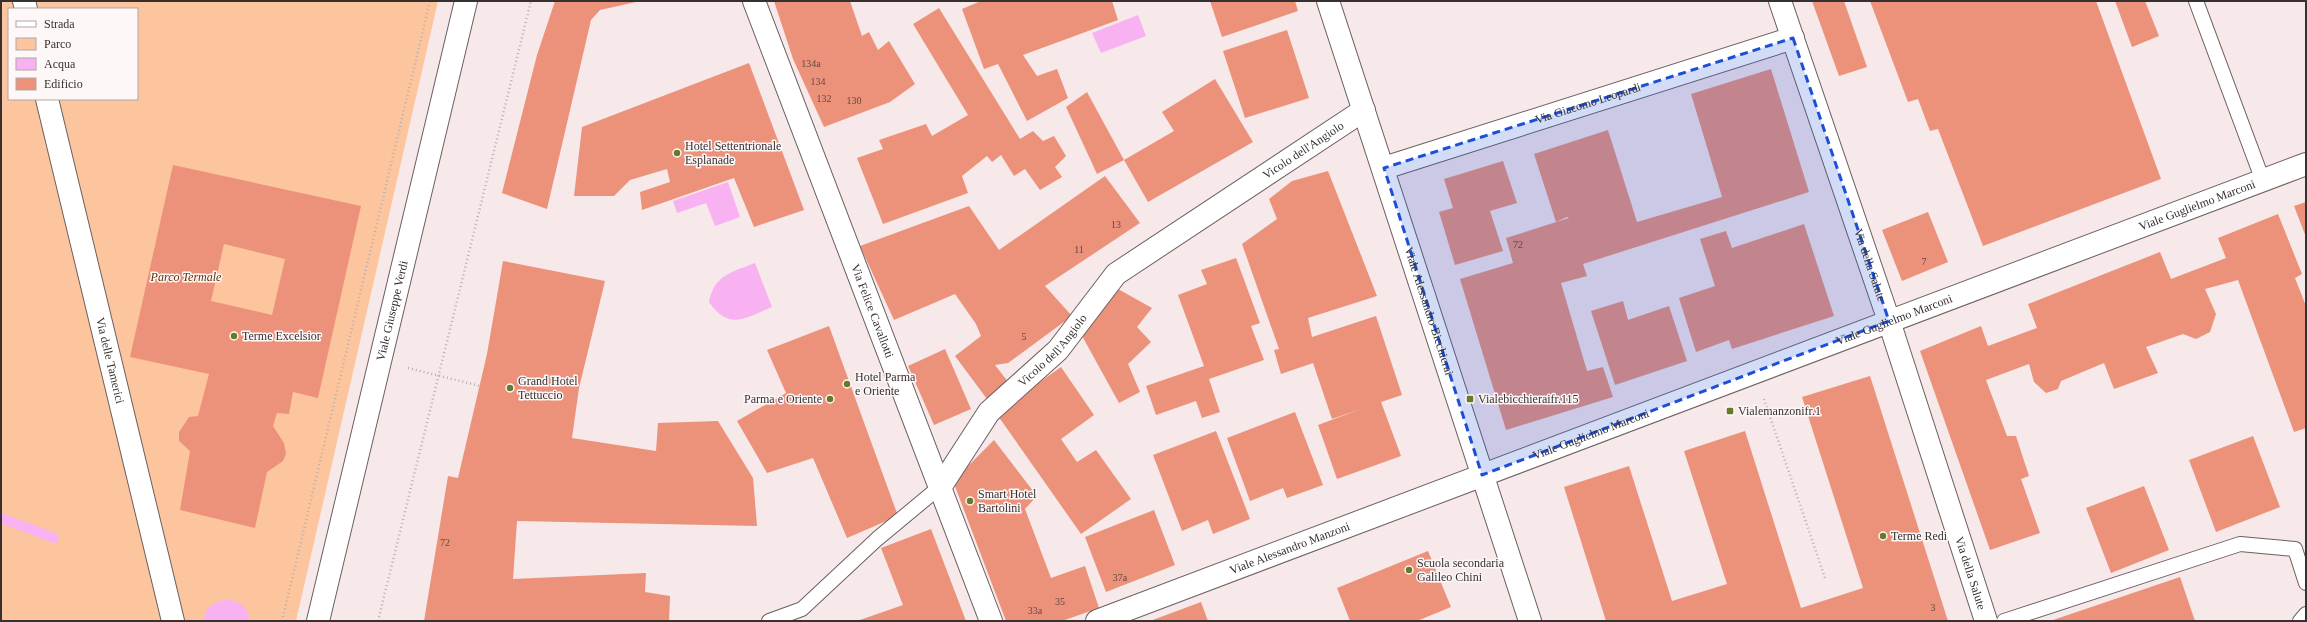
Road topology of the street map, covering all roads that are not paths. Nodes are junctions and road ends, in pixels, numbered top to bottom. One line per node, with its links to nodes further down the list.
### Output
1 (466, 1): 18 (street, Viale Giuseppe Verdi)
2 (754, 1): 14 (street, Via Felice Cavallotti)
3 (1328, 1): 8 (street, Viale Alessandro Bicchierai)
4 (1780, 1): 6 (street, Via della Salute)
5 (2196, 1): 11 (lane)
6 (1792, 38): 10 (street, Via Giacomo Leopardi); 12 (street, Via della Salute)
7 (47, 100): 17 (street, Via delle Tamerici)
8 (1364, 110): 10 (street, Viale Alessandro Bicchierai); 14 (street, Vicolo dell'Angiolo)
9 (2306, 164): 11 (street, Viale Guglielmo Marconi)
10 (1384, 168): 13 (street, Viale Alessandro Bicchierai)
11 (2263, 181): 12 (street, Viale Guglielmo Marconi)
12 (1889, 321): 13 (street, Viale Guglielmo Marconi); 23 (street, Via della Salute)
13 (1482, 475): 21 (street, Viale Alessandro Manzoni); 22 (street, Viale Alessandro Bicchierai)
14 (941, 486): 19 (lane, Vicolo dell'Angiolo); 20 (street, Via Felice Cavallotti)
15 (2306, 583): 24 (lane)
16 (2306, 614): 25 (lane)
17 (173, 621)
18 (318, 621)
19 (769, 621)
20 (991, 621)
21 (1098, 621)
22 (1530, 621)
23 (1986, 621)
24 (2004, 621)
25 (2300, 621)

